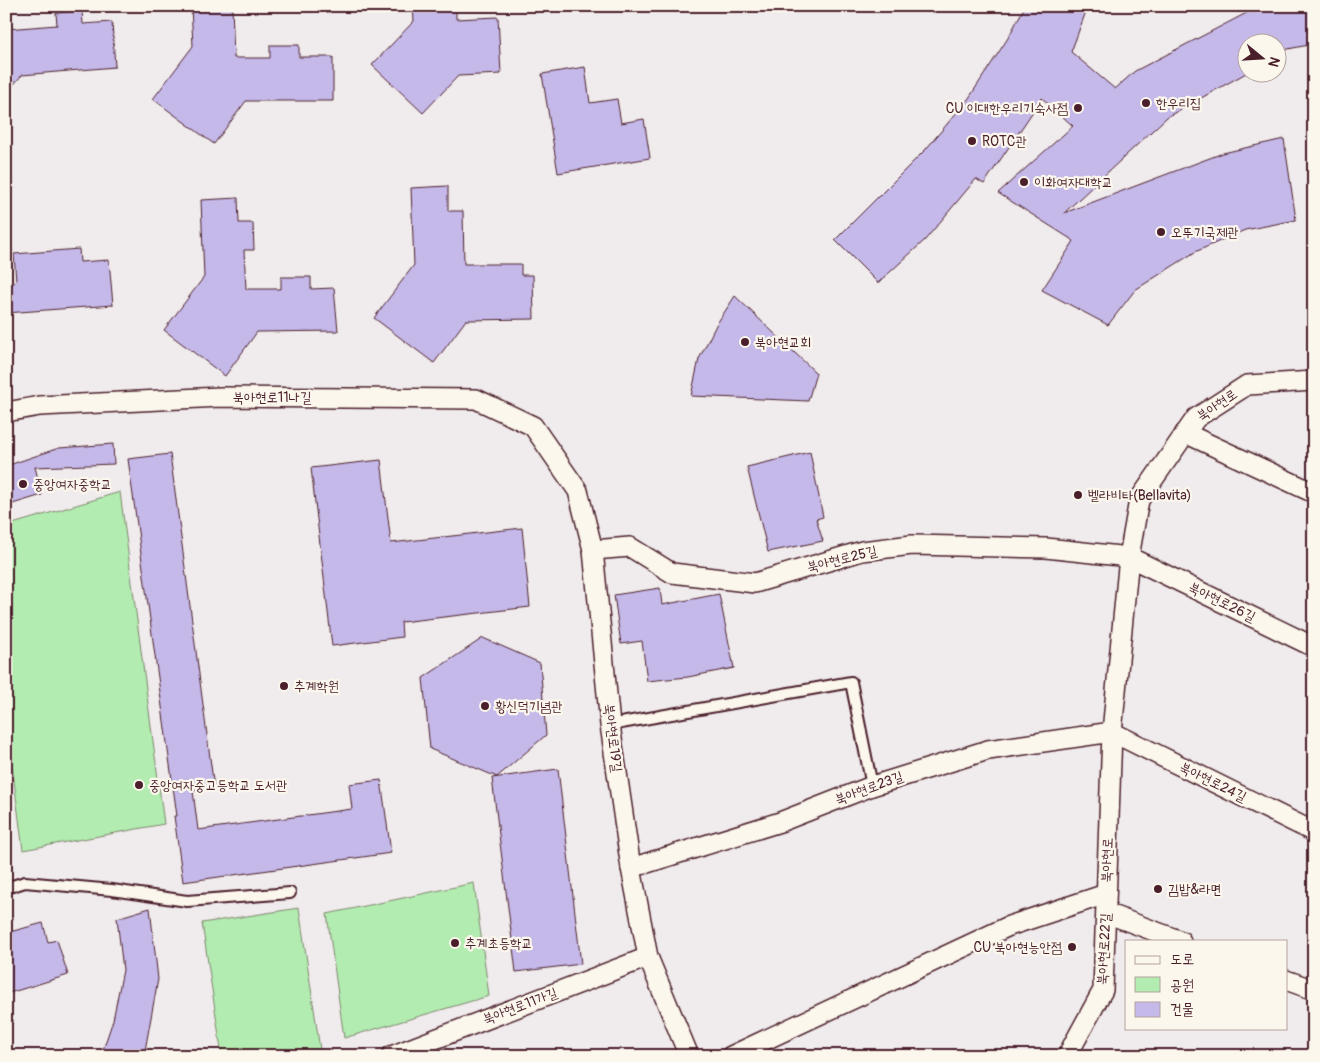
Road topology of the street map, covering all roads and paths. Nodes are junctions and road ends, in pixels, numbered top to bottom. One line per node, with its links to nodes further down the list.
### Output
1 (1314, 381): 4 (street, 북아현로)
2 (6, 412): 3 (street, 북아현로11나길)
3 (533, 426): 6 (street, 북아현로19길)
4 (1185, 433): 5 (street, 북아현로); 7 (street, 북아현로)
5 (1314, 493)
6 (593, 550): 7 (street, 북아현로25길); 9 (street, 북아현로19길)
7 (1129, 557): 8 (street, 북아현로26길); 10 (street, 북아현로)
8 (1314, 647)
9 (610, 725): 11 (lane); 13 (street, 북아현로19길)
10 (1112, 732): 11 (street, 북아현로23길); 12 (street, 북아현로24길); 16 (street, 북아현로)
11 (872, 786): 13 (street, 북아현로23길)
12 (1314, 832)
13 (631, 868): 19 (street, 북아현로19길)
14 (6, 888): 15 (lane)
15 (290, 892)
16 (1106, 894): 17 (street, 북아현로22길); 24 (street, 북아현로)
17 (1106, 913): 18 (street); 25 (street, 북아현로22길)
18 (1178, 940)
19 (648, 957): 22 (street, 북아현로11가길); 23 (street, 북아현로19길)
20 (1288, 981): 21 (street)
21 (1314, 990)
22 (391, 1056)
23 (689, 1056)
24 (731, 1056)
25 (1067, 1056)

